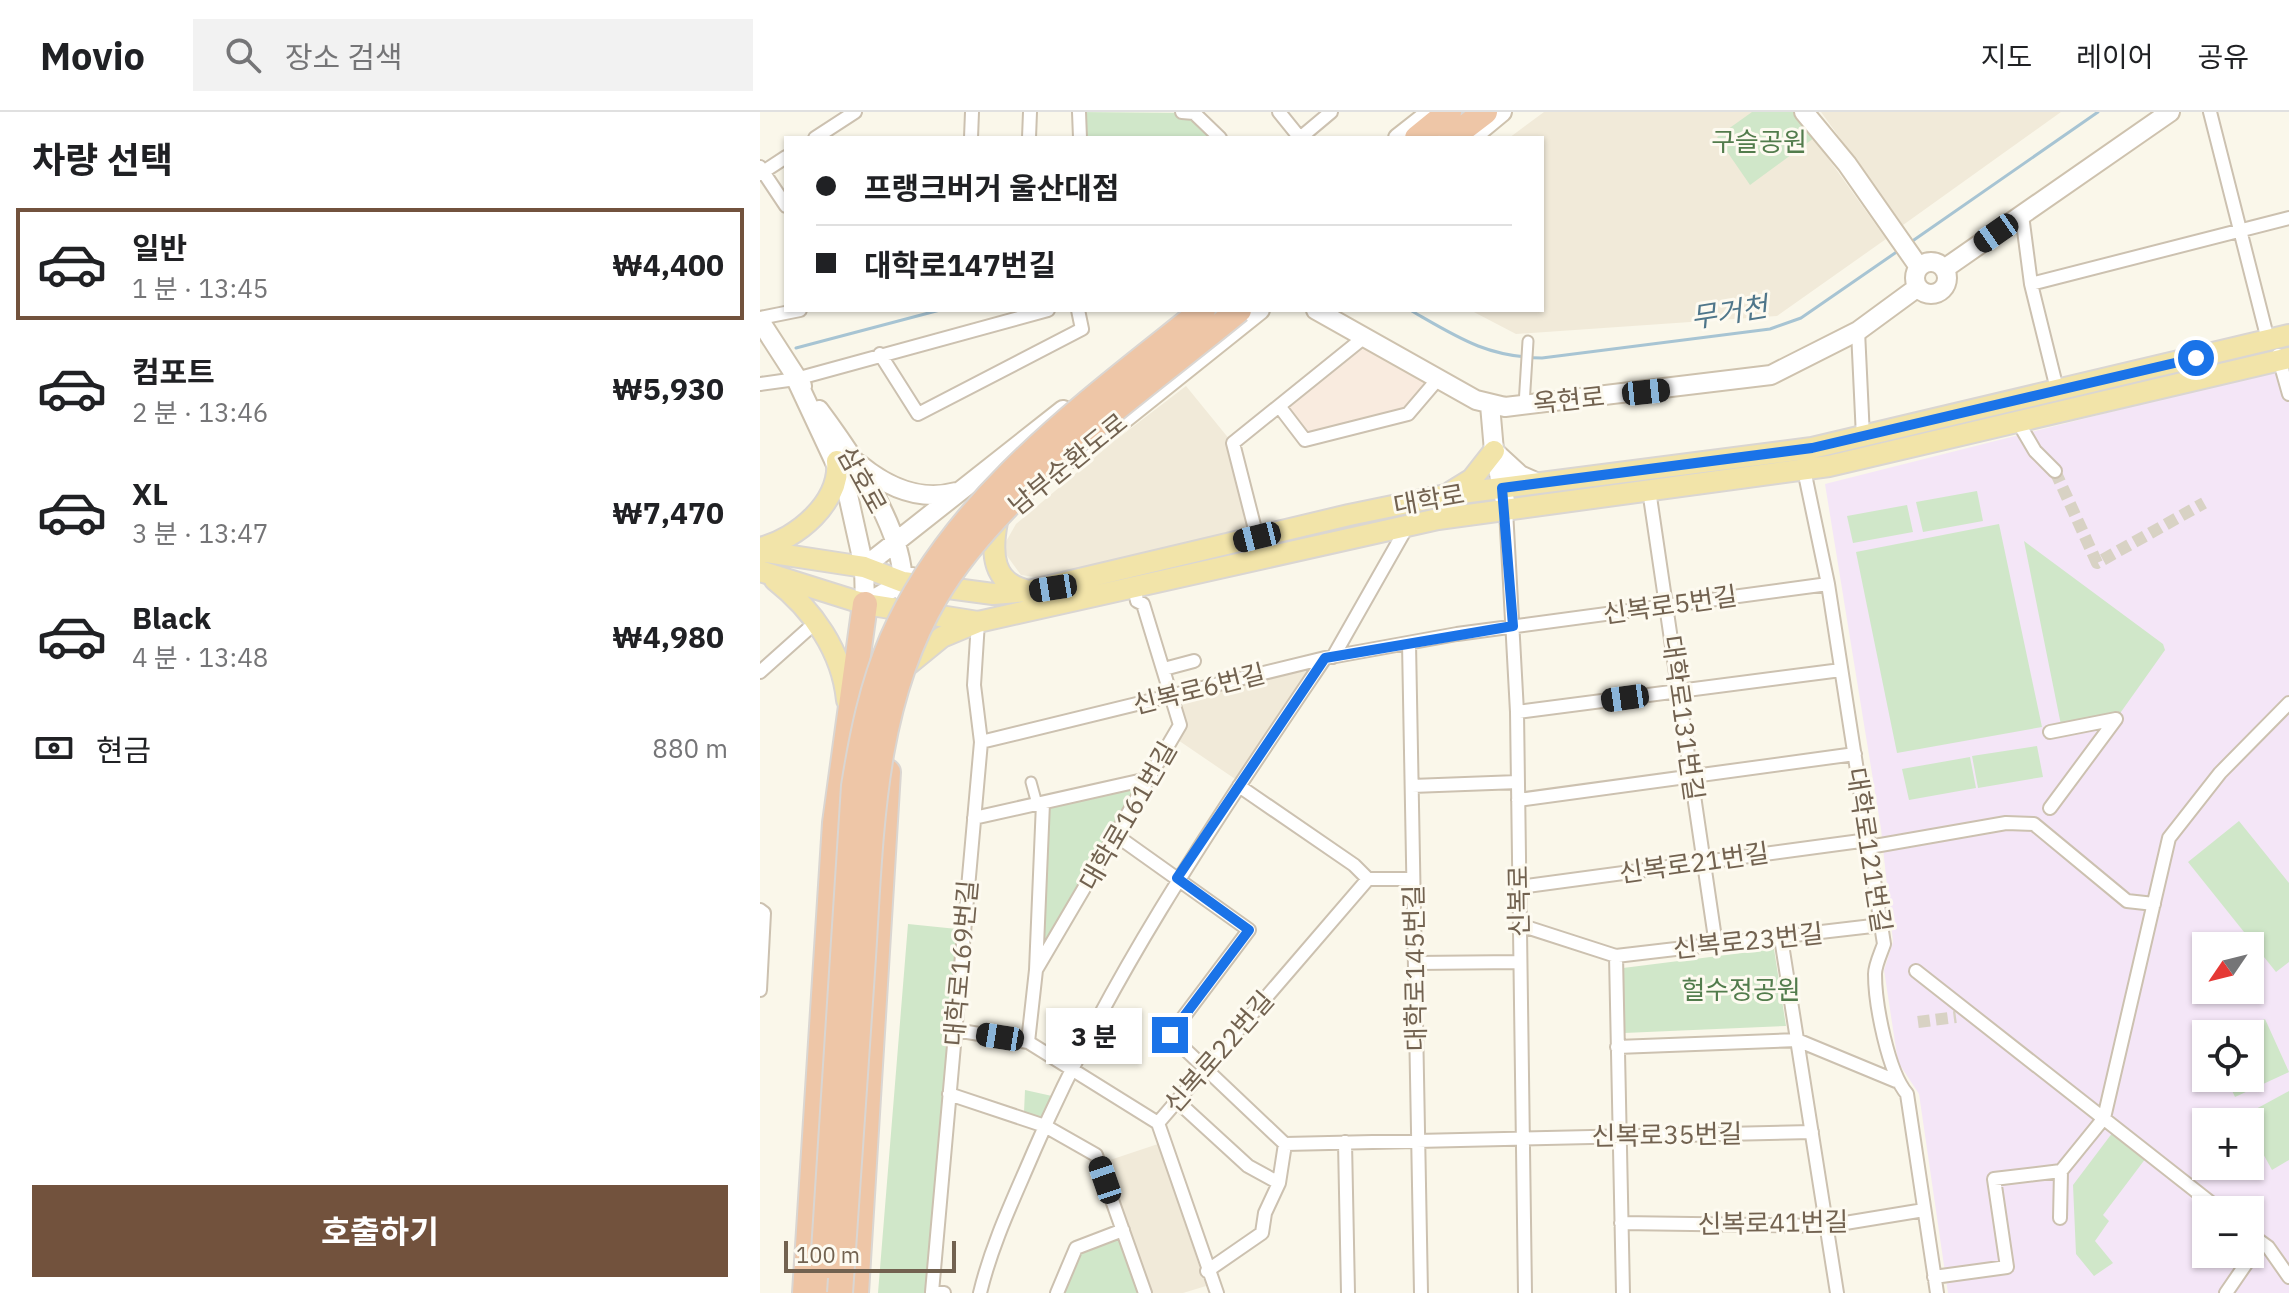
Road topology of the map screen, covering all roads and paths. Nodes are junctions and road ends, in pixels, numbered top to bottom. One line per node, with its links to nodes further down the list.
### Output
1 (855, 112): 14 (street)
2 (972, 112): 15 (street)
3 (1030, 112): 16 (street)
4 (1079, 112): 17 (street)
5 (1182, 112): 18 (street)
6 (1279, 112): 19 (street)
7 (1331, 112): 20 (street)
8 (1485, 112): 13 (highway)
9 (1502, 112): 22 (main road)
10 (1804, 112): 29 (main road)
11 (2170, 112): 26 (main road)
12 (2210, 112): 28 (street)
13 (1436, 125): 21 (main road)
14 (818, 136)
15 (971, 136)
16 (1029, 136)
17 (1080, 136)
18 (1216, 136)
19 (1298, 136)
20 (1302, 136)
21 (1404, 136)
22 (1473, 136)
23 (784, 158): 24 (street)
24 (761, 171): 25 (street)
25 (784, 203)
26 (2022, 215): 30 (main road); 31 (street)
27 (2289, 218): 28 (street)
28 (2240, 231): 31 (street); 43 (street)
29 (1916, 262): 30 (main road); 32 (main road)
30 (1944, 269): 32 (main road)
31 (2031, 284): 53 (street)
32 (1918, 287): 42 (main road, 옥현로)
33 (793, 312): 41 (street)
34 (1040, 312): 46 (street)
35 (1078, 312): 46 (street)
36 (1184, 312): 65 (main road, 남부순환도로)
37 (1201, 312): 167 (highway, bridge)
38 (1237, 312): 168 (highway, bridge)
39 (1258, 312): 70 (main road, 남부순환도로)
40 (1319, 312): 44 (main road, 옥현로)
41 (761, 321): 49 (main road)
42 (1858, 331): 56 (main road, 옥현로); 59 (street)
43 (2277, 338): 47 (street); 48 (main road, 대학로)
44 (1362, 339): 50 (main road, 옥현로); 57 (street)
45 (1528, 341): 56 (street)
46 (880, 354): 49 (street)
47 (2284, 359): 51 (main road, 대학로); 54 (street)
48 (2181, 360): 51 (main road); 53 (main road, 대학로)
49 (792, 371): 52 (street); 62 (main road)
50 (1437, 380): 55 (main road, 옥현로); 57 (street)
51 (2186, 382): 58 (main road, 대학로)
52 (760, 384)
53 (2057, 389): 59 (main road, 대학로)
54 (2289, 394)
55 (1490, 405): 56 (main road, 옥현로); 60 (main road)
56 (1524, 405)
57 (1279, 406): 72 (street)
58 (2018, 422): 61 (main road, 대학로); 63 (street)
59 (1863, 437): 61 (main road, 대학로)
60 (1494, 451): 64 (main road); 66 (main road); 68 (main road)
61 (1802, 460): 64 (main road, 대학로); 67 (main road, 대학로); 78 (street, 대학로121번길)
62 (846, 461): 65 (main road); 73 (main road, 삼호로); 74 (main road); 75 (main road, 삼호로)
63 (2055, 471)
64 (1538, 483): 66 (main road, 대학로)
65 (966, 488): 73 (main road, 남부순환도로)
66 (1502, 488): 68 (main road, 대학로); 69 (main road)
67 (1649, 490): 69 (main road, 대학로); 82 (street, 대학로131번길)
68 (1446, 495): 72 (main road, 대학로)
69 (1506, 510): 71 (main road, 대학로); 86 (street, 신복로)
70 (997, 522): 77 (main road, 남부순환도로); 80 (main road)
71 (1408, 525): 79 (main road, 대학로); 88 (street)
72 (1257, 537): 80 (main road, 대학로)
73 (895, 544): 75 (main road, 남부순환도로); 77 (main road, 삼호로)
74 (760, 549): 75 (main road, 대학로)
75 (864, 567): 77 (main road, 대학로); 81 (main road, 삼호로)
76 (763, 572): 81 (main road, 대학로); 84 (main road)
77 (903, 582): 80 (main road, 대학로); 81 (main road, 남부순환도로); 83 (main road, 삼호로)
78 (1828, 584): 82 (street, 신복로5번길); 92 (street, 대학로121번길)
79 (1134, 586): 85 (main road, 대학로); 90 (street, 대학로161번길)
80 (1029, 591)
81 (865, 604): 83 (main road, 대학로); 98 (highway)
82 (1667, 604): 86 (street, 신복로5번길); 94 (street, 대학로131번길)
83 (900, 610): 85 (main road, 대학로); 91 (highway)
84 (816, 622): 93 (street); 98 (main road)
85 (978, 622): 91 (main road); 100 (street, 대학로169번길)
86 (1513, 626): 87 (street, 신복로6번길); 97 (street, 신복로)
87 (1409, 643): 88 (street, 신복로6번길); 107 (street, 대학로145번길)
88 (1329, 658): 95 (street, 신복로6번길); 106 (street)
89 (1194, 661): 90 (street)
90 (1164, 669): 95 (street, 대학로161번길)
91 (903, 670): 169 (highway)
92 (1841, 670): 94 (street); 101 (street, 대학로121번길)
93 (760, 672)
94 (1679, 691): 97 (street); 102 (street, 대학로131번길)
95 (1172, 696): 100 (street, 신복로6번길); 103 (street, 대학로161번길)
96 (2289, 703): 119 (street)
97 (1517, 712): 105 (street, 신복로)
98 (848, 727): 166 (highway)
99 (2050, 732): 110 (street)
100 (981, 742): 111 (street, 대학로169번길)
101 (1855, 754): 102 (street); 113 (street, 대학로121번길)
102 (1692, 776): 108 (street); 114 (street, 대학로131번길)
103 (1152, 778): 109 (street); 112 (street, 대학로161번길)
104 (1031, 782): 109 (street)
105 (1518, 782): 107 (street); 108 (street, 신복로)
106 (1239, 786): 115 (street); 116 (street)
107 (1412, 786): 117 (street, 대학로145번길)
108 (1518, 800): 118 (street, 신복로)
109 (1040, 803): 111 (street); 129 (street)
110 (2050, 808)
111 (974, 818): 134 (street, 대학로169번길)
112 (1117, 836): 115 (street); 129 (street, 대학로161번길)
113 (1868, 843): 114 (street, 신복로21번길); 119 (street, 신복로21번길); 122 (street, 대학로121번길)
114 (1704, 862): 118 (street, 신복로21번길); 124 (street, 대학로131번길)
115 (1177, 878): 138 (street); 139 (street)
116 (1368, 879): 117 (street); 139 (street, 신복로22번길)
117 (1413, 879): 128 (street, 대학로145번길)
118 (1519, 887): 121 (street, 신복로)
119 (2154, 904): 143 (street)
120 (760, 910): 126 (street)
121 (1520, 925): 125 (street, 신복로23번길); 127 (street, 신복로)
122 (1881, 925): 123 (street, 신복로23번길); 140 (street, 대학로121번길)
123 (1781, 938): 124 (street, 신복로23번길); 135 (street)
124 (1716, 945): 125 (street, 신복로23번길)
125 (1616, 956): 137 (street)
126 (761, 962): 131 (street)
127 (1520, 962): 128 (street); 148 (street, 신복로)
128 (1415, 963): 149 (street, 대학로145번길)
129 (1036, 970): 136 (street, 대학로161번길)
130 (1916, 971): 132 (street)
131 (760, 990)
132 (1972, 1014): 133 (street); 143 (street)
133 (1956, 1017)
134 (955, 1030): 136 (street); 141 (street, 대학로169번길)
135 (1797, 1040): 137 (street); 140 (street); 146 (street)
136 (1028, 1042): 138 (street)
137 (1617, 1047): 147 (street)
138 (1071, 1066): 144 (street); 145 (street)
139 (1205, 1068): 142 (street, 신복로22번길); 151 (street)
140 (1896, 1081): 155 (street, 대학로121번길)
141 (949, 1094): 145 (street); 170 (street, 대학로169번길)
142 (1177, 1101): 144 (street, 신복로22번길); 153 (street)
143 (2104, 1118): 152 (street); 154 (street)
144 (1158, 1123): 162 (street, 신복로22번길)
145 (1045, 1126): 159 (street); 171 (street)
146 (1812, 1132): 147 (street, 신복로35번길); 158 (street)
147 (1619, 1136): 148 (street, 신복로35번길); 157 (street)
148 (1522, 1138): 149 (street, 신복로35번길); 176 (street, 신복로)
149 (1418, 1141): 150 (street, 신복로35번길); 175 (street, 대학로145번길)
150 (1345, 1142): 151 (street, 신복로35번길); 174 (street)
151 (1285, 1144): 153 (street)
152 (2061, 1171): 156 (street); 163 (street)
153 (1279, 1183): 162 (street)
154 (2202, 1196)
155 (1924, 1210): 158 (street, 신복로41번길); 163 (street, 대학로121번길)
156 (2060, 1218)
157 (1621, 1223): 158 (street, 신복로41번길); 177 (street)
158 (1827, 1226): 178 (street)
159 (1123, 1230): 172 (street); 173 (street)
160 (2264, 1246): 164 (street)
161 (2243, 1268): 180 (street)
162 (1207, 1271): 165 (street, 신복로22번길)
163 (1934, 1277): 179 (street, 대학로121번길)
164 (2289, 1277)
165 (1211, 1292)
166 (807, 1293)
167 (822, 1293)
168 (840, 1293)
169 (856, 1293)
170 (944, 1293)
171 (980, 1293)
172 (1057, 1293)
173 (1145, 1293)
174 (1348, 1293)
175 (1421, 1293)
176 (1525, 1293)
177 (1623, 1293)
178 (1837, 1293)
179 (1937, 1293)
180 (2226, 1293)

